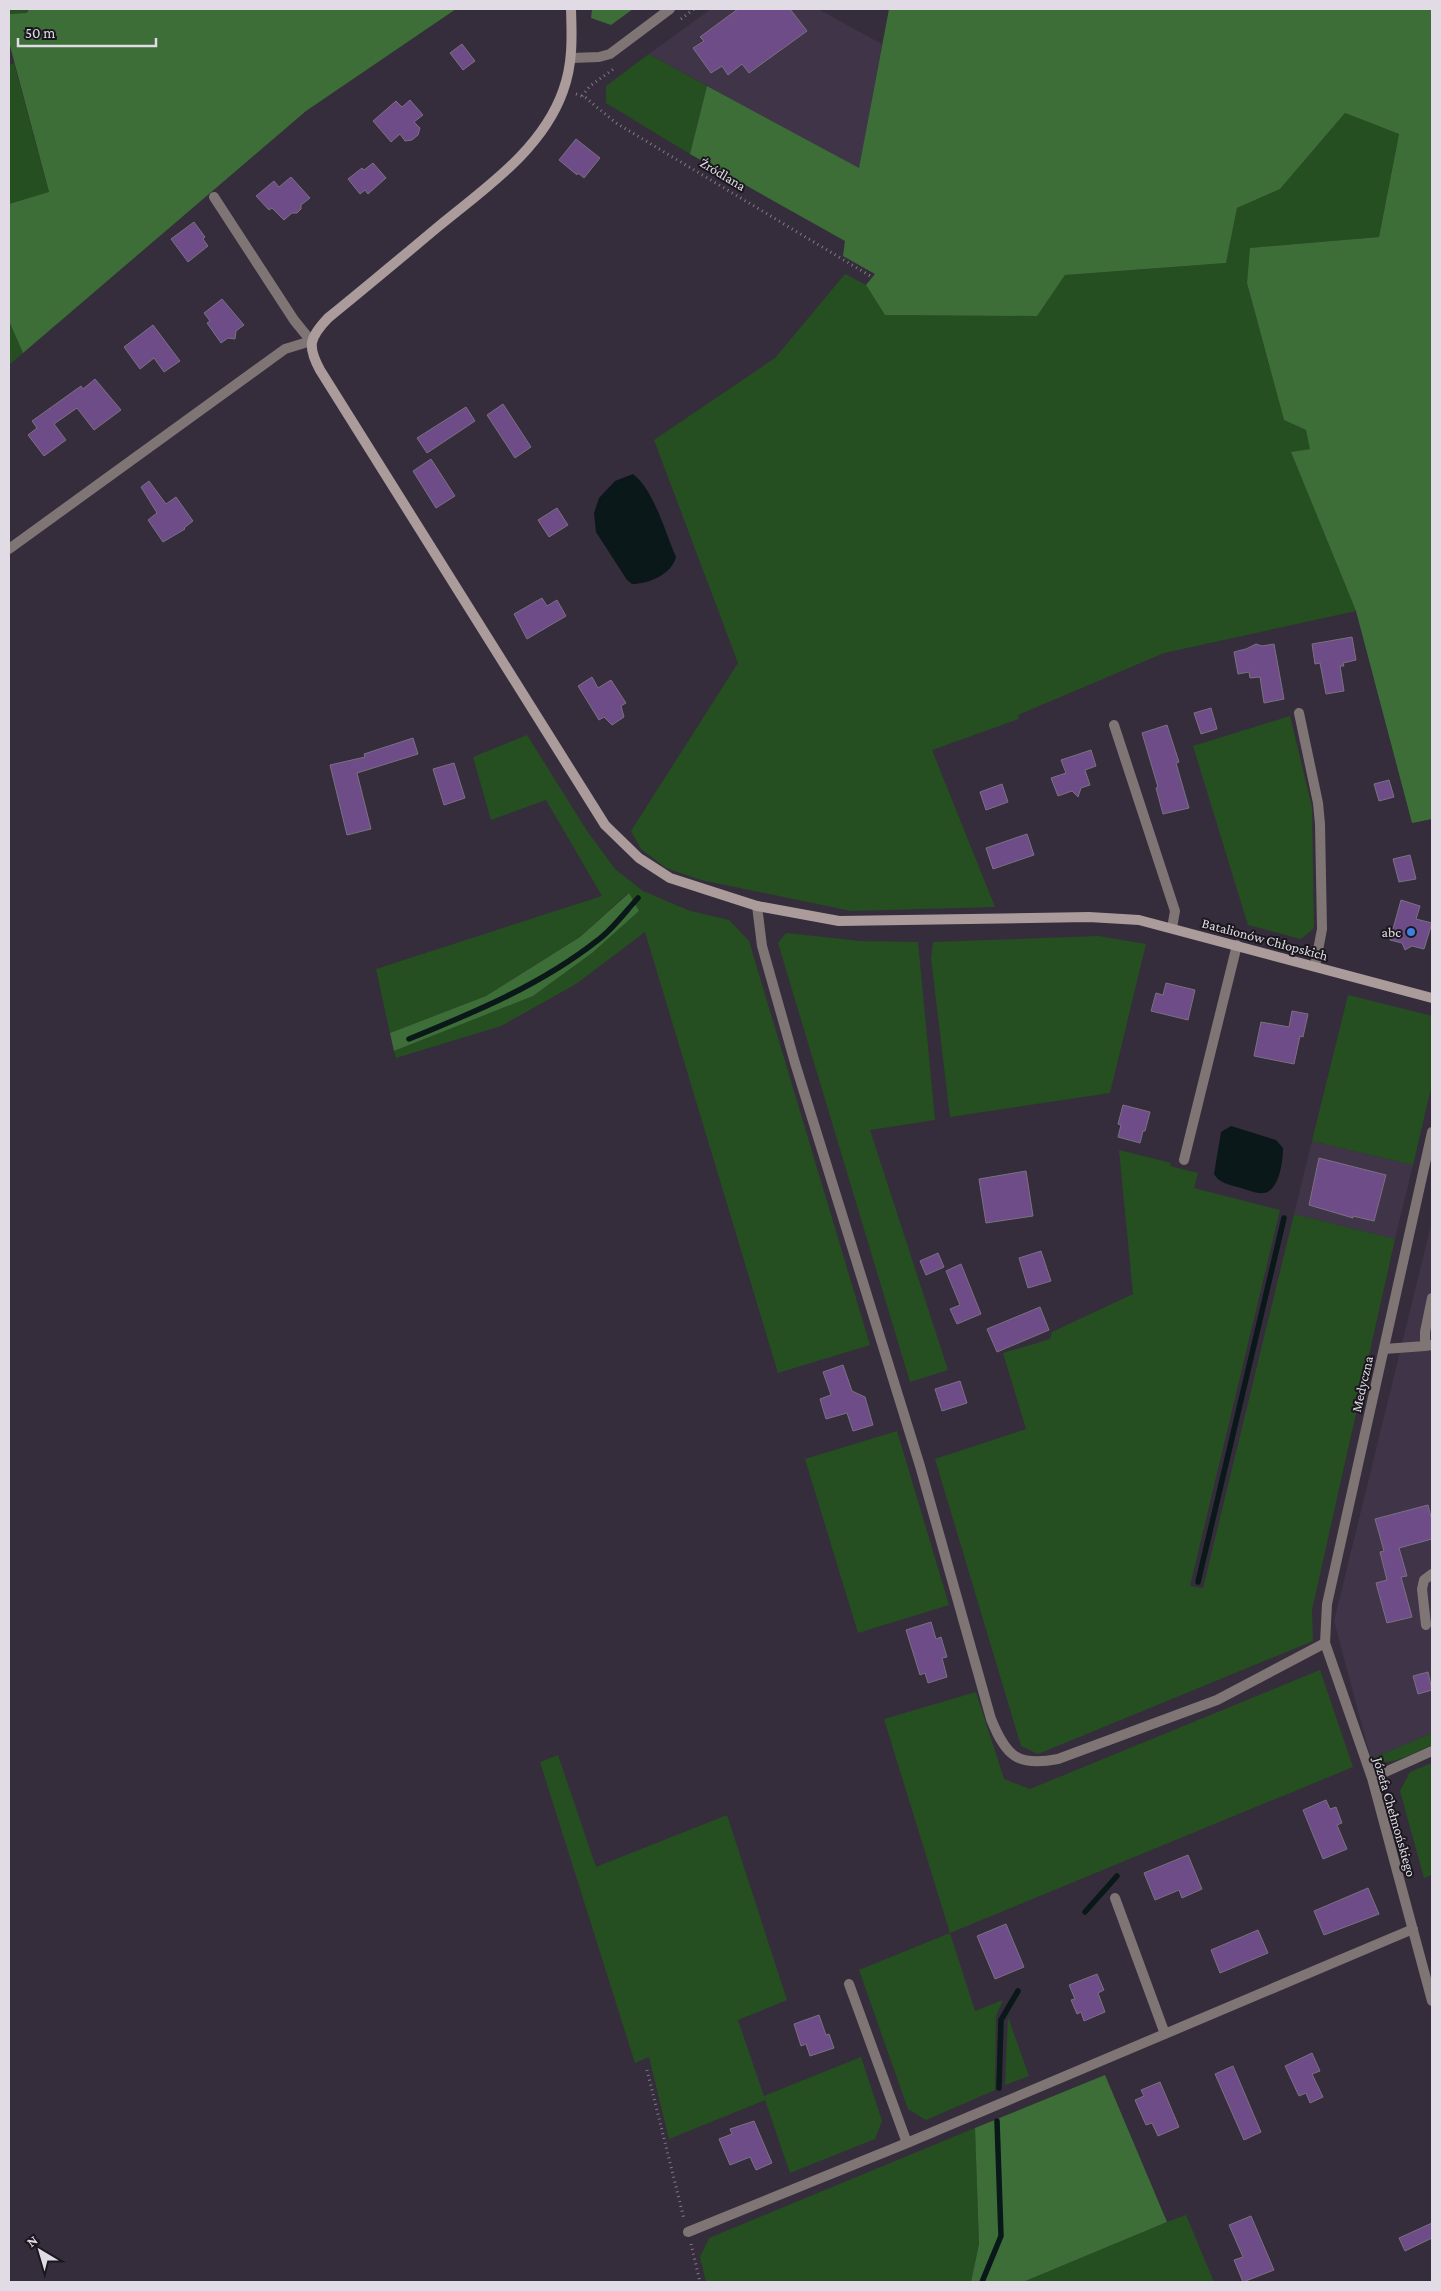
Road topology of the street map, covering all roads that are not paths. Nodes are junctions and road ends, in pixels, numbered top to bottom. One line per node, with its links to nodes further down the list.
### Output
1 (571, 9): 3 (street)
2 (670, 9): 3 (street)
3 (571, 58): 5 (street)
4 (214, 197): 5 (street)
5 (311, 341): 6 (street); 9 (street, Batalionów Chłopskich)
6 (9, 549)
7 (1299, 713): 12 (street)
8 (1114, 725): 10 (street)
9 (757, 906): 10 (street, Batalionów Chłopskich); 21 (street)
10 (1172, 928): 11 (street, Batalionów Chłopskich)
11 (1236, 945): 12 (street, Batalionów Chłopskich); 15 (street)
12 (1315, 966): 13 (street, Batalionów Chłopskich)
13 (1432, 998)
14 (1432, 1132): 18 (street, Medyczna)
15 (1184, 1160)
16 (1432, 1298): 17 (street)
17 (1429, 1346): 18 (street)
18 (1384, 1349): 21 (street, Medyczna)
19 (1432, 1574): 20 (street)
20 (1426, 1625)
21 (1325, 1643): 23 (street, Józefa Chełmońskiego)
22 (1432, 1751): 23 (street)
23 (1372, 1778): 25 (street, Józefa Chełmońskiego)
24 (1115, 1898): 29 (street)
25 (1413, 1929): 26 (street, Józefa Chełmońskiego); 29 (street)
26 (1429, 1973): 28 (street, Józefa Chełmońskiego)
27 (849, 1984): 30 (street)
28 (1432, 2001)
29 (1165, 2034): 30 (street)
30 (907, 2143): 31 (street)
31 (688, 2232)

